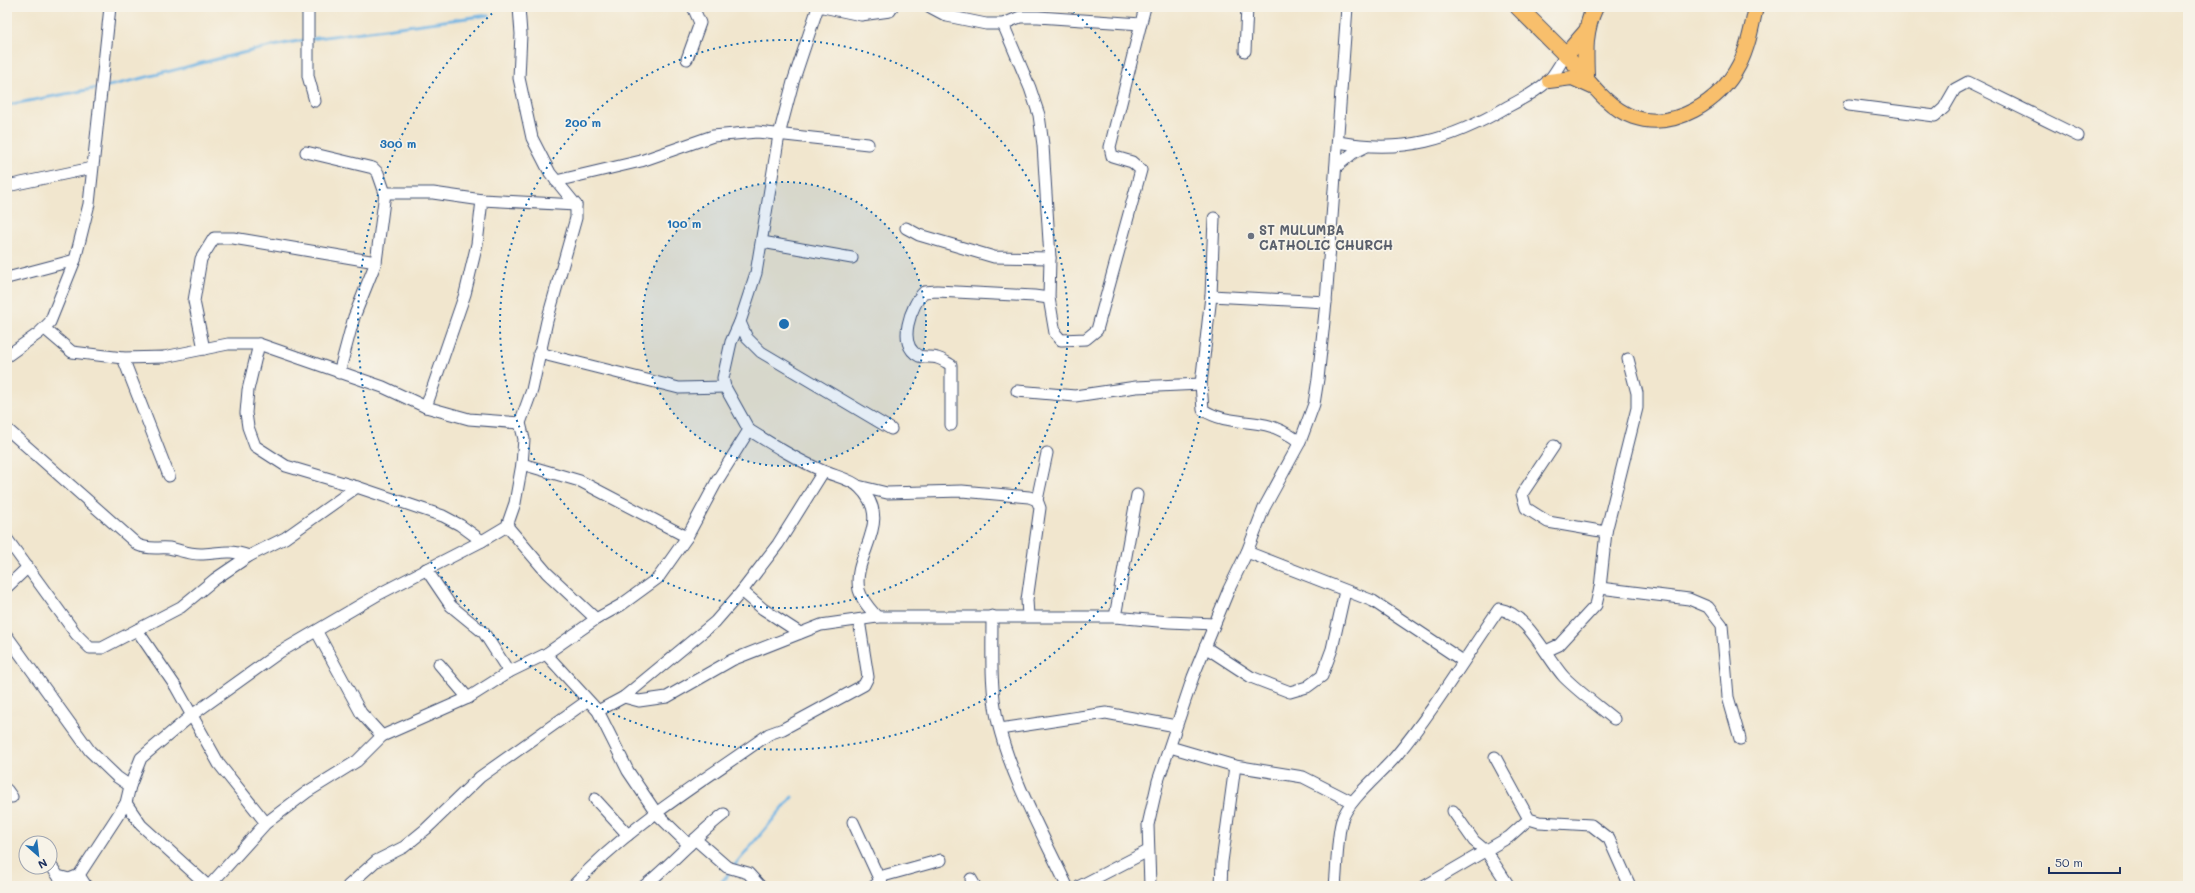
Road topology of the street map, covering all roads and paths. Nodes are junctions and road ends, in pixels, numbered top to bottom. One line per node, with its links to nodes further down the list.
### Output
1 (110, 7): 33 (street)
2 (308, 7): 24 (street)
3 (519, 7): 34 (street)
4 (693, 7): 20 (street)
5 (818, 7): 26 (street)
6 (823, 7): 7 (street)
7 (892, 7)
8 (930, 7): 15 (street)
9 (1145, 7): 16 (street)
10 (1247, 7): 18 (street)
11 (1347, 7): 28 (street)
12 (1518, 7): 19 (highway)
13 (1595, 7): 17 (highway)
14 (1756, 7): 23 (main road)
15 (1003, 24): 16 (street); 43 (street)
16 (1140, 24): 48 (street)
17 (1586, 32): 19 (highway); 21 (highway)
18 (1245, 51)
19 (1566, 55): 21 (main road); 22 (street)
20 (687, 59)
21 (1586, 75): 23 (main road)
22 (1549, 80): 23 (main road); 30 (street)
23 (1597, 90)
24 (315, 101)
25 (1850, 106): 27 (street)
26 (779, 135): 29 (street); 34 (street); 41 (street)
27 (2078, 136)
28 (1338, 142): 30 (street); 32 (street)
29 (868, 144)
30 (1365, 147): 32 (street)
31 (306, 152): 36 (street)
32 (1336, 167): 49 (street)
33 (92, 168): 35 (street); 44 (street)
34 (556, 181): 38 (street)
35 (7, 186)
36 (385, 192): 37 (street); 45 (street)
37 (482, 200): 38 (street); 62 (street)
38 (576, 205): 54 (street)
39 (1214, 218): 47 (street)
40 (906, 228): 43 (street)
41 (762, 242): 42 (street); 50 (street)
42 (852, 258)
43 (1050, 258): 48 (street)
44 (75, 260): 46 (street); 51 (street)
45 (376, 262): 53 (street); 58 (street)
46 (7, 278)
47 (1211, 296): 49 (street); 59 (street)
48 (1049, 298): 64 (street)
49 (1326, 302): 68 (street)
50 (740, 322): 60 (street); 66 (street)
51 (45, 329): 55 (street); 56 (street)
52 (259, 344): 53 (street); 58 (street); 75 (street)
53 (204, 349): 56 (street)
54 (540, 353): 60 (street); 63 (street)
55 (7, 356)
56 (123, 358): 73 (street)
57 (1628, 359): 81 (street)
58 (339, 373): 62 (street)
59 (1201, 384): 61 (street); 68 (street)
60 (725, 387): 67 (street)
61 (1018, 391)
62 (426, 407): 63 (street)
63 (520, 423): 71 (street)
64 (951, 425)
65 (7, 429): 86 (street)
66 (891, 429)
67 (749, 430): 72 (street); 82 (street)
68 (1300, 442): 85 (street)
69 (1554, 446): 81 (street)
70 (1047, 453): 78 (street)
71 (522, 464): 80 (street); 82 (street)
72 (823, 472): 74 (street); 91 (street)
73 (169, 476)
74 (858, 486): 76 (street); 79 (street)
75 (357, 487): 84 (street); 86 (street)
76 (887, 493): 78 (street); 79 (street)
77 (1137, 495): 96 (street)
78 (1037, 500): 94 (street)
79 (873, 503): 95 (street)
80 (507, 526): 84 (street); 97 (street)
81 (1606, 532): 90 (street)
82 (687, 536): 97 (street)
83 (7, 539): 87 (street)
84 (482, 541): 88 (street)
85 (1247, 552): 92 (street); 99 (street)
86 (249, 556): 100 (street)
87 (28, 567): 89 (street); 100 (street)
88 (426, 570): 101 (street); 109 (street)
89 (7, 587)
90 (1600, 588): 105 (street); 119 (street)
91 (742, 591): 102 (street); 110 (street)
92 (1345, 591): 104 (street); 107 (street)
93 (992, 616): 94 (street); 95 (street); 117 (street)
94 (1028, 616): 96 (street)
95 (877, 617): 98 (street)
96 (1115, 617): 99 (street)
97 (596, 619): 106 (street)
98 (859, 620): 102 (street); 128 (street)
99 (1214, 624): 104 (street)
100 (137, 630): 114 (street)
101 (317, 632): 114 (street); 118 (street)
102 (800, 633): 110 (street)
103 (7, 636): 123 (street)
104 (1205, 647): 116 (street)
105 (1546, 651): 107 (street); 115 (street)
106 (546, 654): 109 (street); 112 (street)
107 (1463, 660): 125 (street)
108 (439, 664): 111 (street)
109 (509, 672): 111 (street)
110 (624, 697): 113 (street)
111 (468, 698): 118 (street)
112 (587, 701): 113 (street); 143 (street)
113 (598, 711): 128 (street)
114 (192, 715): 123 (street); 131 (street)
115 (1614, 719)
116 (1176, 726): 117 (street); 120 (street)
117 (1000, 729): 147 (street)
118 (382, 736): 131 (street)
119 (1740, 738)
120 (1170, 747): 122 (street); 135 (street)
121 (1495, 757): 130 (street)
122 (1235, 766): 125 (street); 150 (street)
123 (130, 786): 126 (street)
124 (595, 799): 133 (street)
125 (1352, 802): 151 (street)
126 (126, 803): 139 (street); 142 (street)
127 (1453, 810): 136 (street)
128 (657, 814): 133 (street); 134 (street)
129 (724, 814): 134 (street)
130 (1530, 819): 136 (street); 154 (street)
131 (266, 822): 142 (street)
132 (853, 822): 140 (street)
133 (628, 835): 144 (street)
134 (692, 842): 145 (street); 146 (street)
135 (1148, 851): 148 (street); 149 (street)
136 (1486, 851): 152 (street); 153 (street)
137 (941, 860): 140 (street)
138 (57, 875): 139 (street)
139 (79, 875): 141 (street)
140 (879, 884)
141 (86, 886)
142 (208, 886)
143 (348, 886)
144 (573, 886)
145 (644, 886)
146 (760, 886)
147 (1067, 886)
148 (1080, 886)
149 (1150, 886)
150 (1221, 886)
151 (1335, 886)
152 (1425, 886)
153 (1509, 886)
154 (1630, 886)

